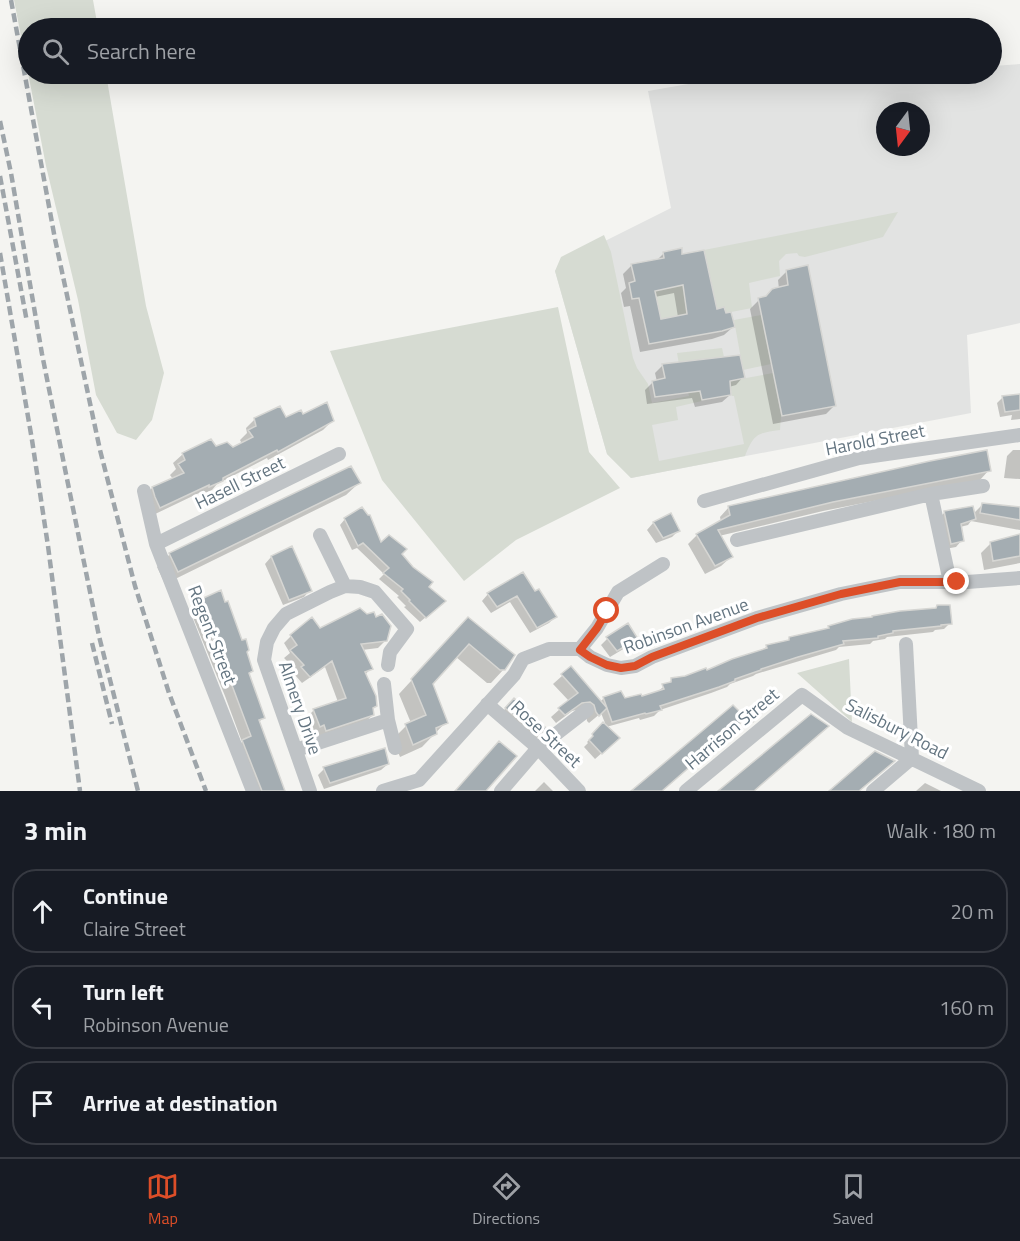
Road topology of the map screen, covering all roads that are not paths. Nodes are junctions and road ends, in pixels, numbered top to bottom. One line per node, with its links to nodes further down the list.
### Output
1 (1020, 435): 6 (street, Harold Street)
2 (339, 454): 9 (street, Hasell Street)
3 (983, 486): 5 (street)
4 (144, 491): 9 (street, Regent Street)
5 (931, 494): 8 (street); 12 (street)
6 (704, 501)
7 (320, 535): 13 (street)
8 (737, 540)
9 (156, 544): 26 (street, Regent Street)
10 (663, 564): 15 (street)
11 (1020, 578): 12 (street, Robinson Avenue)
12 (950, 582): 15 (street, Robinson Avenue)
13 (345, 586): 16 (street); 24 (street, Almery Drive)
14 (906, 644): 25 (street)
15 (580, 650): 19 (street)
16 (388, 665)
17 (384, 684): 21 (street)
18 (802, 695): 25 (street, Salisbury Road); 31 (street, Harrison Street)
19 (487, 704): 23 (street, Rose Street); 28 (street)
20 (587, 710): 23 (street)
21 (388, 720): 22 (street); 24 (street)
22 (395, 748)
23 (538, 748): 29 (street); 30 (street, Rose Street)
24 (296, 750): 27 (street, Almery Drive)
25 (912, 758): 32 (street); 33 (street, Salisbury Road)
26 (253, 791)
27 (310, 791)
28 (383, 791)
29 (501, 791)
30 (579, 791)
31 (686, 791)
32 (873, 791)
33 (979, 791)

